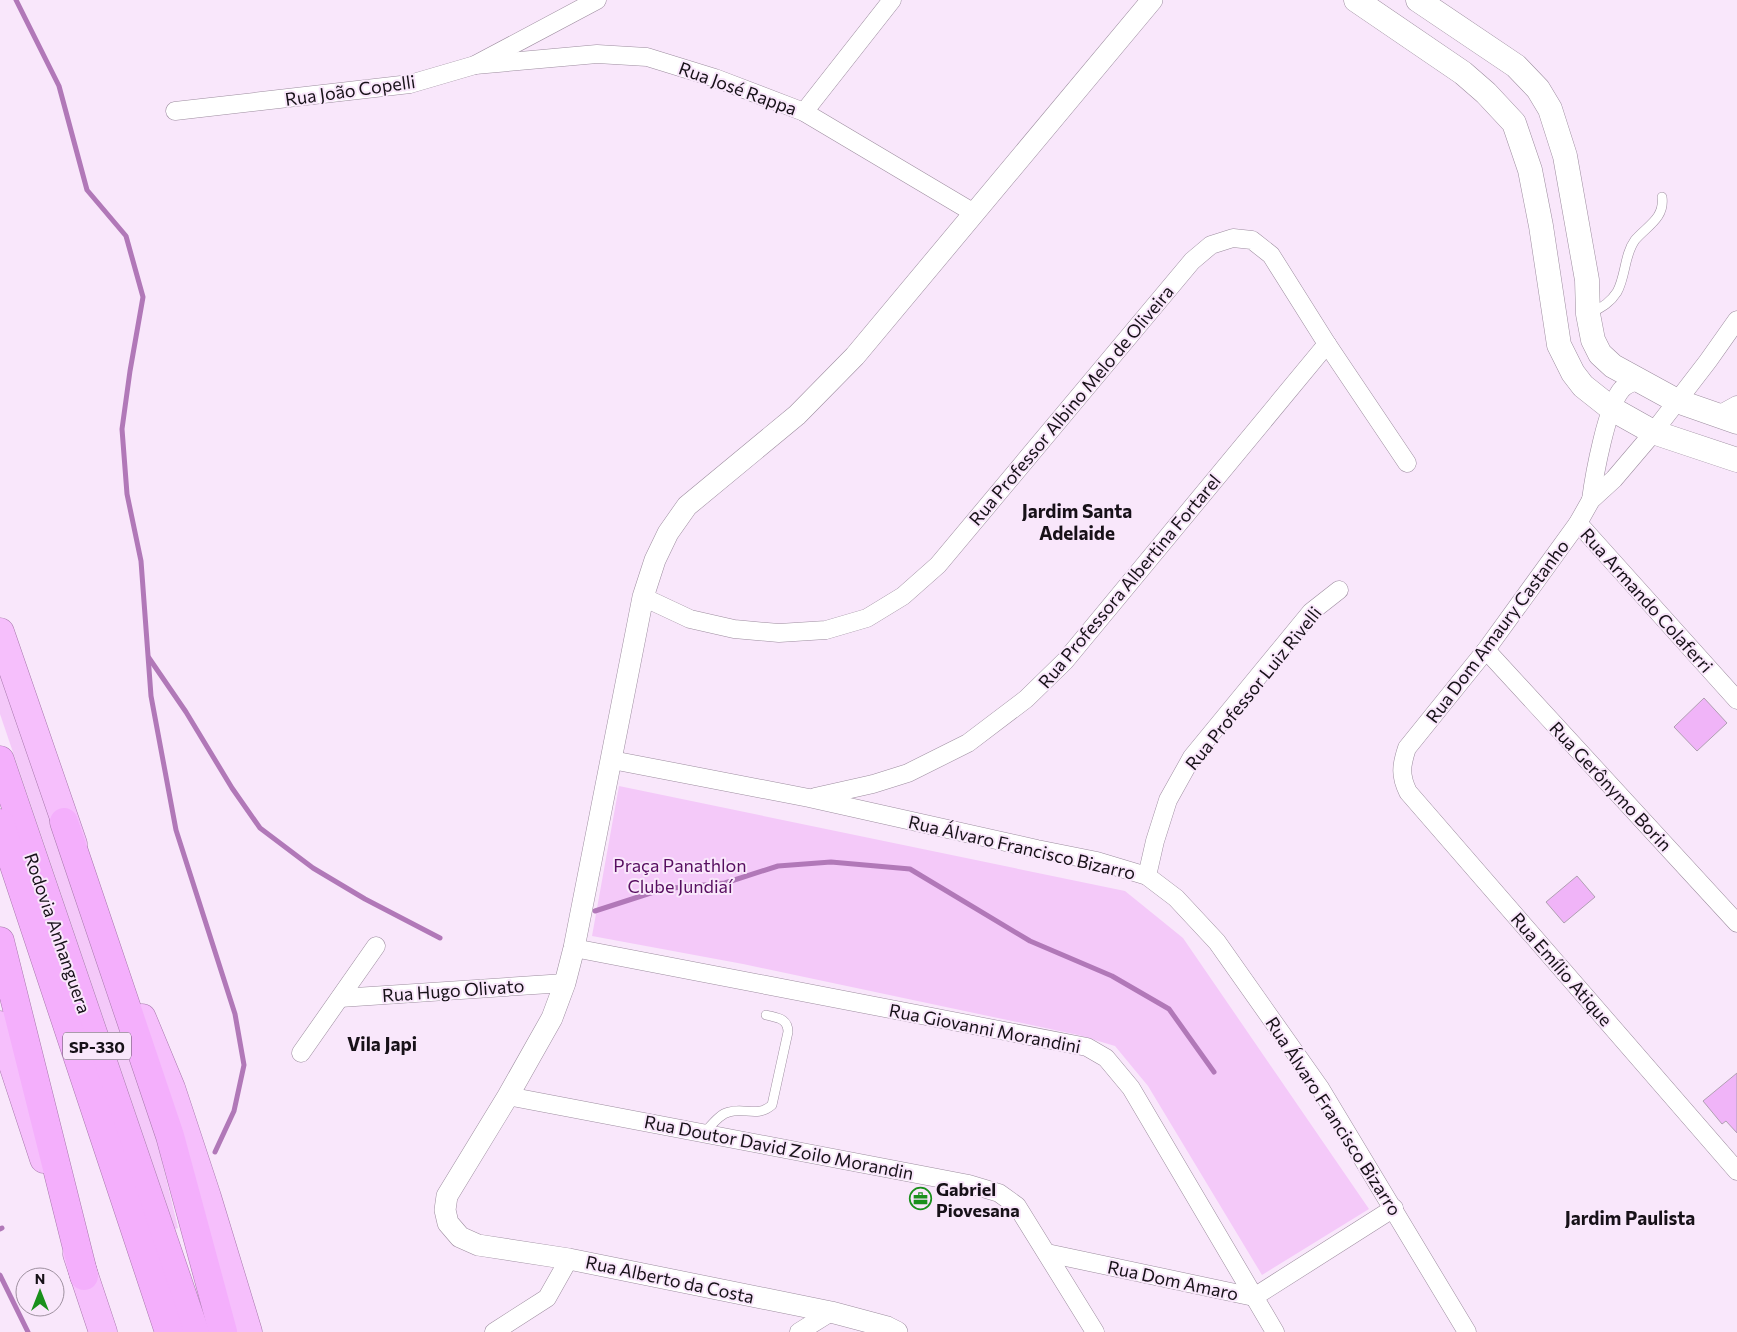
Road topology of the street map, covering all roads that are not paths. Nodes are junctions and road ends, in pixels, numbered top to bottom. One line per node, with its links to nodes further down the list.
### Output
1 (597, 0): 6 (street, Rua João Copelli)
2 (892, 0): 8 (street)
3 (1152, 0): 10 (street)
4 (1356, 0): 16 (main road)
5 (1418, 0): 11 (main road)
6 (475, 65): 7 (street, Rua João Copelli); 8 (street, Rua José Rappa)
7 (175, 111)
8 (804, 112): 10 (street, Rua José Rappa)
9 (1662, 197): 11 (lane)
10 (974, 213): 24 (street)
11 (1588, 314): 14 (main road)
12 (1737, 320): 15 (street, Rua Dom Amaury Castanho)
13 (1327, 344): 20 (street, Rua Professor Albino Melo de Oliveira); 24 (street, Rua Professor Albino Melo de Oliveira); 31 (street, Rua Professora Albertina Fortarel)
14 (1639, 381): 15 (main road); 16 (street, Rua Dom Amaury Castanho)
15 (1677, 401): 17 (main road); 18 (street, Rua Dom Amaury Castanho)
16 (1612, 409): 18 (main road); 21 (street, Rua Dom Amaury Castanho)
17 (1730, 414)
18 (1653, 432): 19 (main road); 21 (street, Rua Dom Amaury Castanho)
19 (1737, 460)
20 (1407, 463)
21 (1591, 500): 22 (street, Rua Dom Amaury Castanho)
22 (1578, 523): 26 (street, Rua Dom Amaury Castanho); 27 (street, Rua Armando Colaferri)
23 (1339, 590): 34 (street, Rua Professor Luiz Rivelli)
24 (643, 598): 29 (street)
25 (0, 632): 33 (highway)
26 (1486, 650): 30 (street, Rua Dom Amaury Castanho); 35 (street, Rua Gerônymo Borin)
27 (1737, 700)
28 (0, 760): 55 (highway, Rodovia Anhanguera / SP-330)
29 (612, 760): 31 (street, Rua Álvaro Francisco Bizarro); 38 (street)
30 (1403, 762): 46 (street, Rua Emílio Atique)
31 (809, 798): 34 (street, Rua Álvaro Francisco Bizarro)
32 (0, 822): 54 (highway, Rodovia Anhanguera / SP-330)
33 (64, 822): 56 (highway); 57 (highway)
34 (1147, 876): 47 (street, Rua Álvaro Francisco Bizarro)
35 (1737, 923)
36 (0, 941): 50 (highway)
37 (376, 946): 40 (street)
38 (574, 948): 39 (street); 51 (street, Rua Giovanni Morandini)
39 (565, 983): 40 (street, Rua Hugo Olivato); 44 (street)
40 (340, 998): 43 (street)
41 (766, 1015): 45 (lane)
42 (0, 1025): 50 (highway)
43 (302, 1053)
44 (508, 1096): 45 (street, Rua Doutor David Zoilo Morandin); 49 (street, Rua Alberto da Costa)
45 (704, 1133): 48 (street, Rua Doutor David Zoilo Morandin)
46 (1737, 1171)
47 (1394, 1208): 51 (street, Rua Dom Amaro); 63 (street, Rua Álvaro Francisco Bizarro)
48 (1047, 1253): 51 (street, Rua Dom Amaro); 61 (street, Rua Doutor David Zoilo Morandin)
49 (569, 1259): 52 (street, Rua Alberto da Costa); 58 (street)
50 (84, 1276): 53 (highway)
51 (1254, 1297): 62 (street, Rua Giovanni Morandini)
52 (831, 1312): 59 (street); 60 (street, Rua Alberto da Costa)
53 (104, 1332)
54 (169, 1332)
55 (195, 1332)
56 (223, 1332)
57 (248, 1332)
58 (494, 1332)
59 (799, 1332)
60 (897, 1332)
61 (1095, 1332)
62 (1275, 1332)
63 (1467, 1332)

